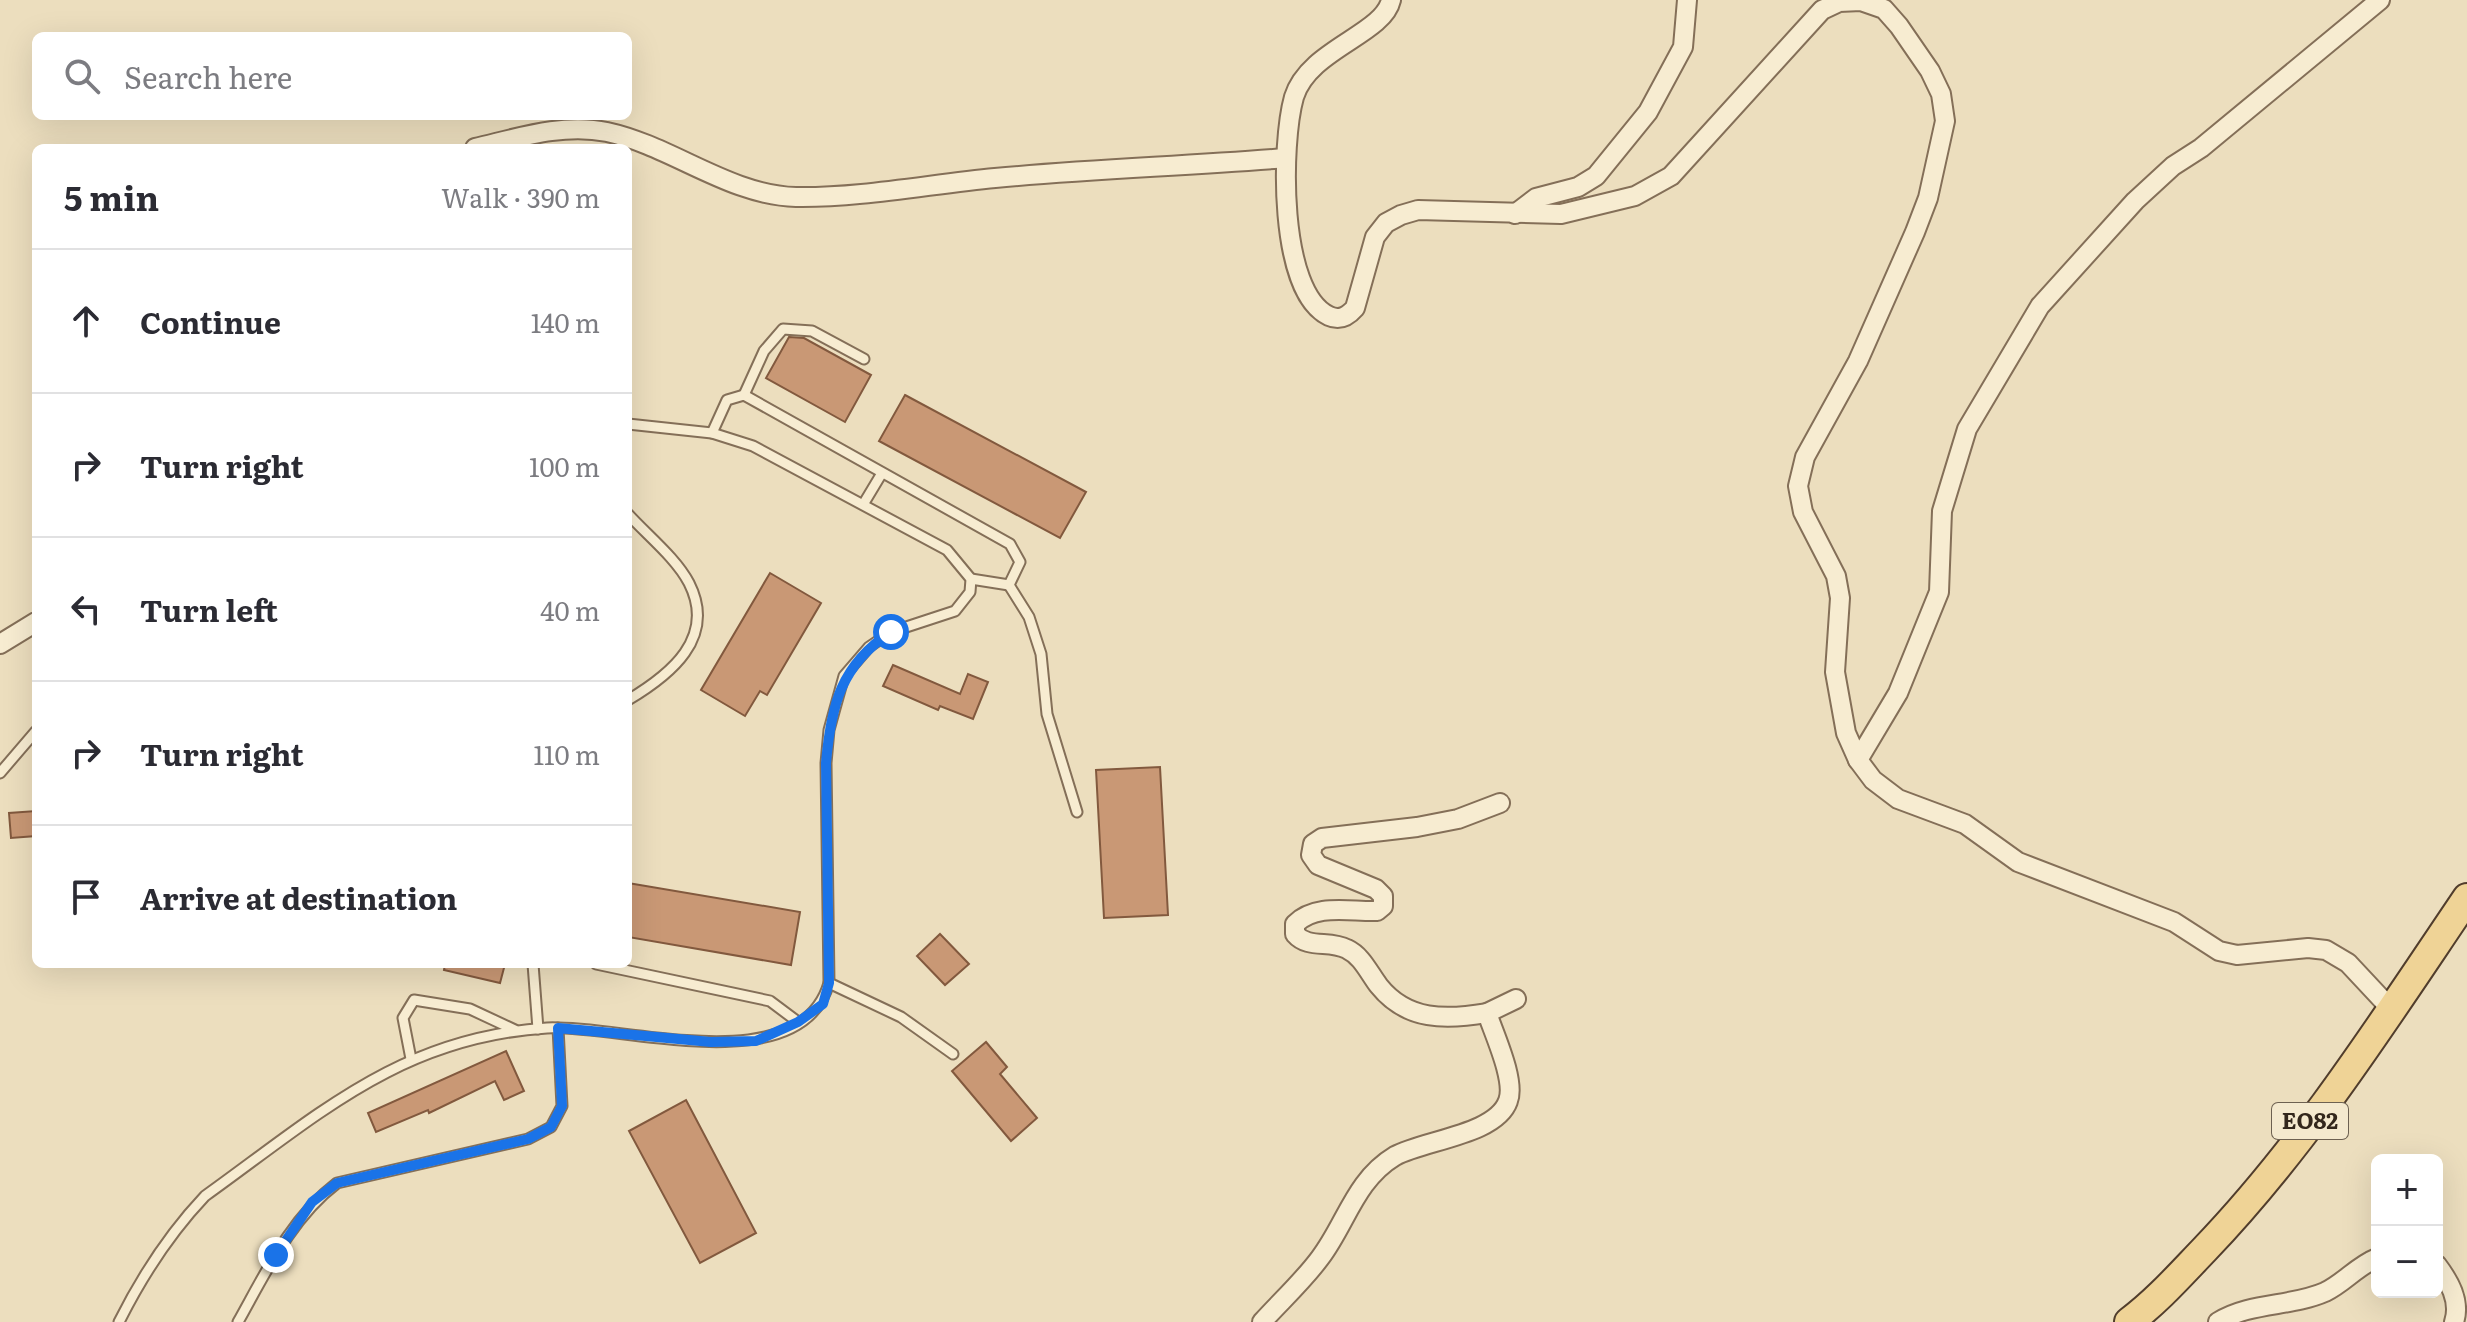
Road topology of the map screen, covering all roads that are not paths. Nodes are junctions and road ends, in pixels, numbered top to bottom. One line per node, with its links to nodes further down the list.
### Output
1 (1391, 0): 6 (street)
2 (1687, 0): 7 (street)
3 (2380, 0): 21 (street)
4 (1885, 5): 7 (street); 21 (street)
5 (495, 144): 6 (street)
6 (1286, 158): 7 (street)
7 (1515, 214)
8 (864, 359): 9 (lane)
9 (744, 395): 11 (lane); 12 (lane)
10 (632, 424): 11 (lane)
11 (712, 433): 13 (lane)
12 (882, 473): 13 (lane); 16 (lane)
13 (864, 503): 15 (lane)
14 (632, 518): 19 (lane)
15 (971, 579): 16 (lane); 28 (lane)
16 (1009, 585): 24 (lane)
17 (32, 624): 18 (street)
18 (0, 644)
19 (632, 698)
20 (32, 736): 22 (lane)
21 (1858, 760): 30 (street)
22 (0, 773)
23 (1500, 803): 31 (street)
24 (1077, 812)
25 (2467, 898): 30 (main road, ΕΟ82)
26 (533, 968): 34 (lane)
27 (615, 968): 32 (lane)
28 (829, 983): 32 (lane); 36 (lane)
29 (1516, 999): 31 (street)
30 (2391, 1009): 43 (main road, ΕΟ82)
31 (1487, 1013): 42 (street)
32 (798, 1022): 33 (lane)
33 (558, 1028): 34 (lane); 41 (lane)
34 (538, 1029): 35 (lane)
35 (515, 1030): 37 (lane); 37 (lane)
36 (953, 1054)
37 (411, 1059): 40 (lane)
38 (2371, 1260): 44 (street)
39 (2443, 1273): 45 (street)
40 (119, 1322)
41 (238, 1322)
42 (1262, 1322)
43 (2129, 1322)
44 (2218, 1322)
45 (2454, 1322)

